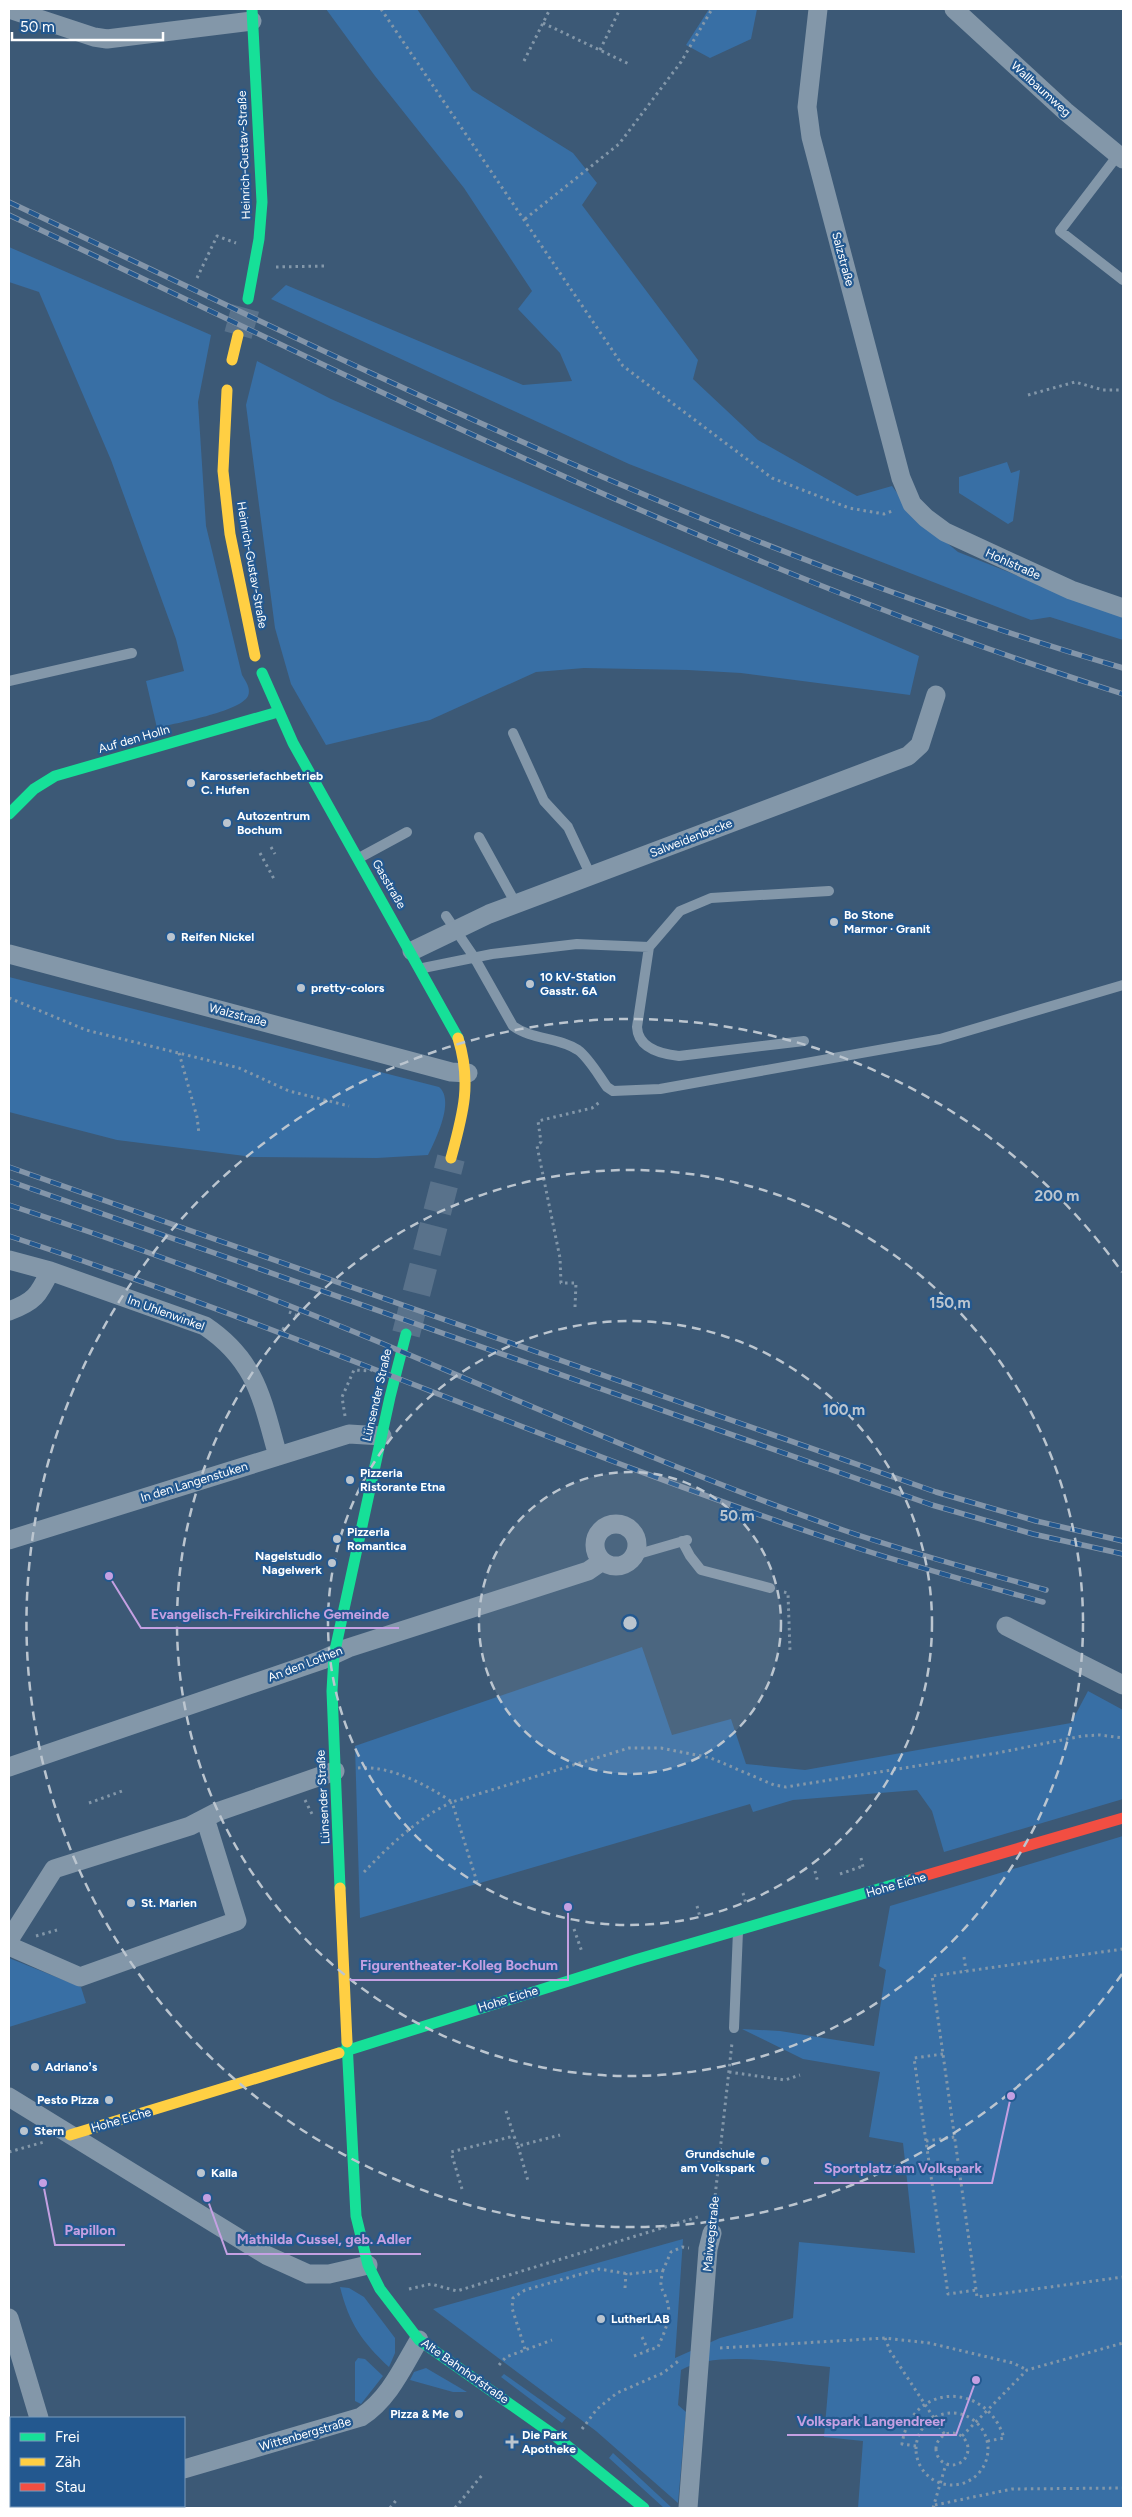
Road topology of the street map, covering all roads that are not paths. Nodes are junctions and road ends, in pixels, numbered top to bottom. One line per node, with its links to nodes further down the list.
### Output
1 (9, 9): 4 (street)
2 (818, 9): 11 (street, Salzstraße)
3 (960, 11): 5 (street, Wallbaumweg)
4 (252, 15): 7 (street, Heinrich-Gustav-Straße)
5 (1121, 157): 6 (lane)
6 (1123, 280)
7 (248, 299)
8 (238, 335): 9 (street)
9 (232, 360)
10 (227, 390): 14 (street, Heinrich-Gustav-Straße)
11 (912, 504): 12 (street, Hohlstraße)
12 (1123, 608)
13 (132, 653): 16 (lane)
14 (255, 656)
15 (262, 673): 18 (street)
16 (9, 681)
17 (936, 694): 24 (street, Salweidenbecke)
18 (278, 712): 20 (street, Auf den Holln); 23 (street, Gasstraße)
19 (513, 733): 24 (lane)
20 (9, 814)
21 (408, 832): 23 (lane)
22 (479, 837): 26 (lane)
23 (358, 858): 29 (street, Gasstraße)
24 (591, 876): 26 (street, Salweidenbecke)
25 (829, 891): 28 (lane)
26 (516, 904): 27 (street, Salweidenbecke)
27 (451, 923): 29 (street, Salweidenbecke); 31 (lane)
28 (649, 947): 31 (lane); 34 (lane)
29 (412, 951): 32 (street, Gasstraße)
30 (9, 954): 35 (street, Walzstraße)
31 (474, 957): 32 (lane); 33 (lane)
32 (422, 968): 35 (street, Gasstraße)
33 (1123, 985)
34 (804, 1041)
35 (468, 1073): 36 (street)
36 (451, 1158)
37 (9, 1260): 38 (street, Im Uhlenwinkel)
38 (50, 1271): 39 (street); 42 (street, Im Uhlenwinkel)
39 (9, 1311)
40 (406, 1334): 41 (street, Lünsender Straße)
41 (382, 1436): 42 (street, In den Langenstuken); 48 (street, Lünsender Straße)
42 (278, 1456): 43 (street, In den Langenstuken)
43 (9, 1540)
44 (635, 1555): 45 (street); 45 (street); 46 (lane)
45 (601, 1562): 48 (street, An den Lothen)
46 (770, 1588)
47 (1006, 1626): 49 (street)
48 (334, 1655): 50 (street, An den Lothen); 51 (street, Lünsender Straße)
49 (1123, 1685)
50 (9, 1767)
51 (335, 1771): 52 (street); 58 (street, Lünsender Straße)
52 (205, 1818): 55 (street); 56 (street)
53 (1123, 1818): 54 (street, Hohe Eiche)
54 (738, 1930): 57 (lane); 58 (street, Hohe Eiche)
55 (9, 1940)
56 (9, 1946)
57 (734, 2028)
58 (347, 2049): 60 (street, Hohe Eiche); 62 (street, Lünsender Straße)
59 (9, 2097): 60 (street)
60 (70, 2135): 62 (street)
61 (712, 2233): 68 (street, Maiwegstraße)
62 (368, 2265): 64 (street, Alte Bahnhofstraße)
63 (9, 2318): 65 (street)
64 (419, 2340): 66 (street, Wittenbergstraße); 67 (street, Alte Bahnhofstraße)
65 (39, 2417)
66 (185, 2469)
67 (644, 2508)
68 (688, 2508)

